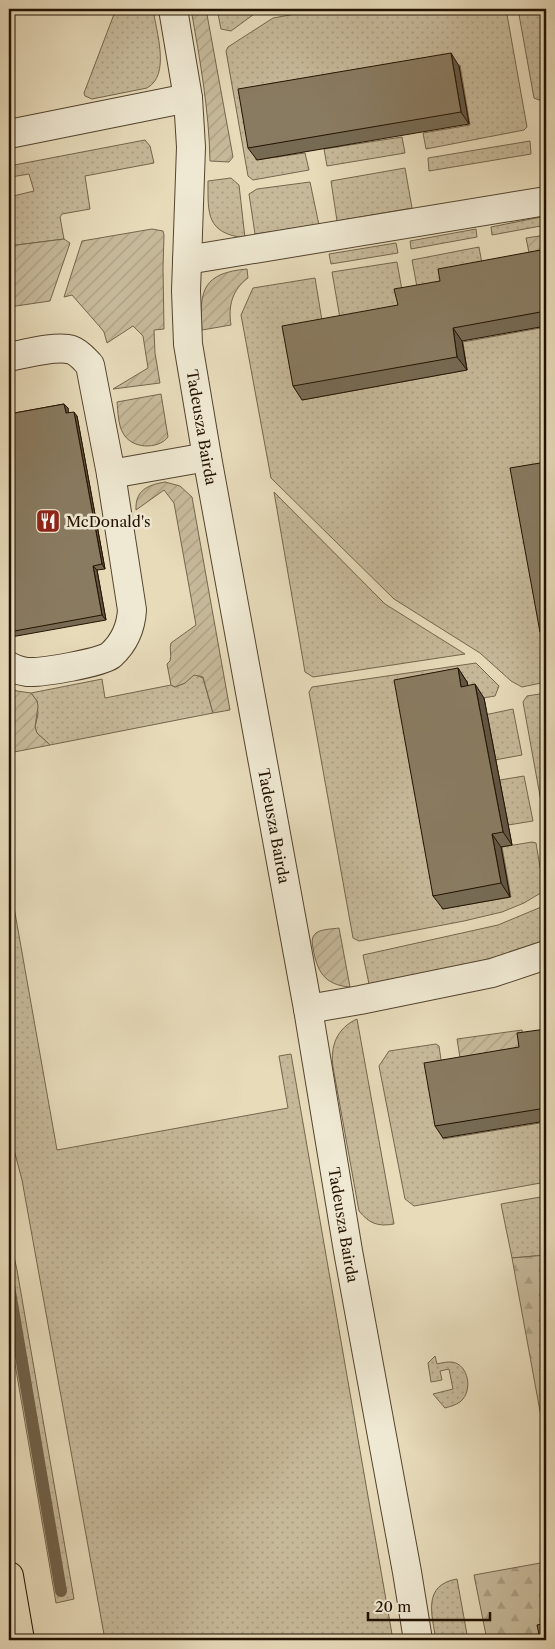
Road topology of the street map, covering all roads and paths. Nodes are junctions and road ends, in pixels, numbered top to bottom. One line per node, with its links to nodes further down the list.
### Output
1 (173, 9): 2 (street, Tadeusza Bairda)
2 (188, 98): 3 (street); 5 (street, Tadeusza Bairda)
3 (9, 134)
4 (546, 201): 5 (street)
5 (187, 260): 7 (street, Tadeusza Bairda)
6 (9, 357): 8 (street)
7 (207, 457): 8 (street); 11 (street, Tadeusza Bairda)
8 (111, 474): 9 (street)
9 (9, 666)
10 (546, 955): 11 (street)
11 (308, 1009): 14 (street, Tadeusza Bairda)
12 (9, 1576): 13 (main road)
13 (20, 1640)
14 (418, 1640)

